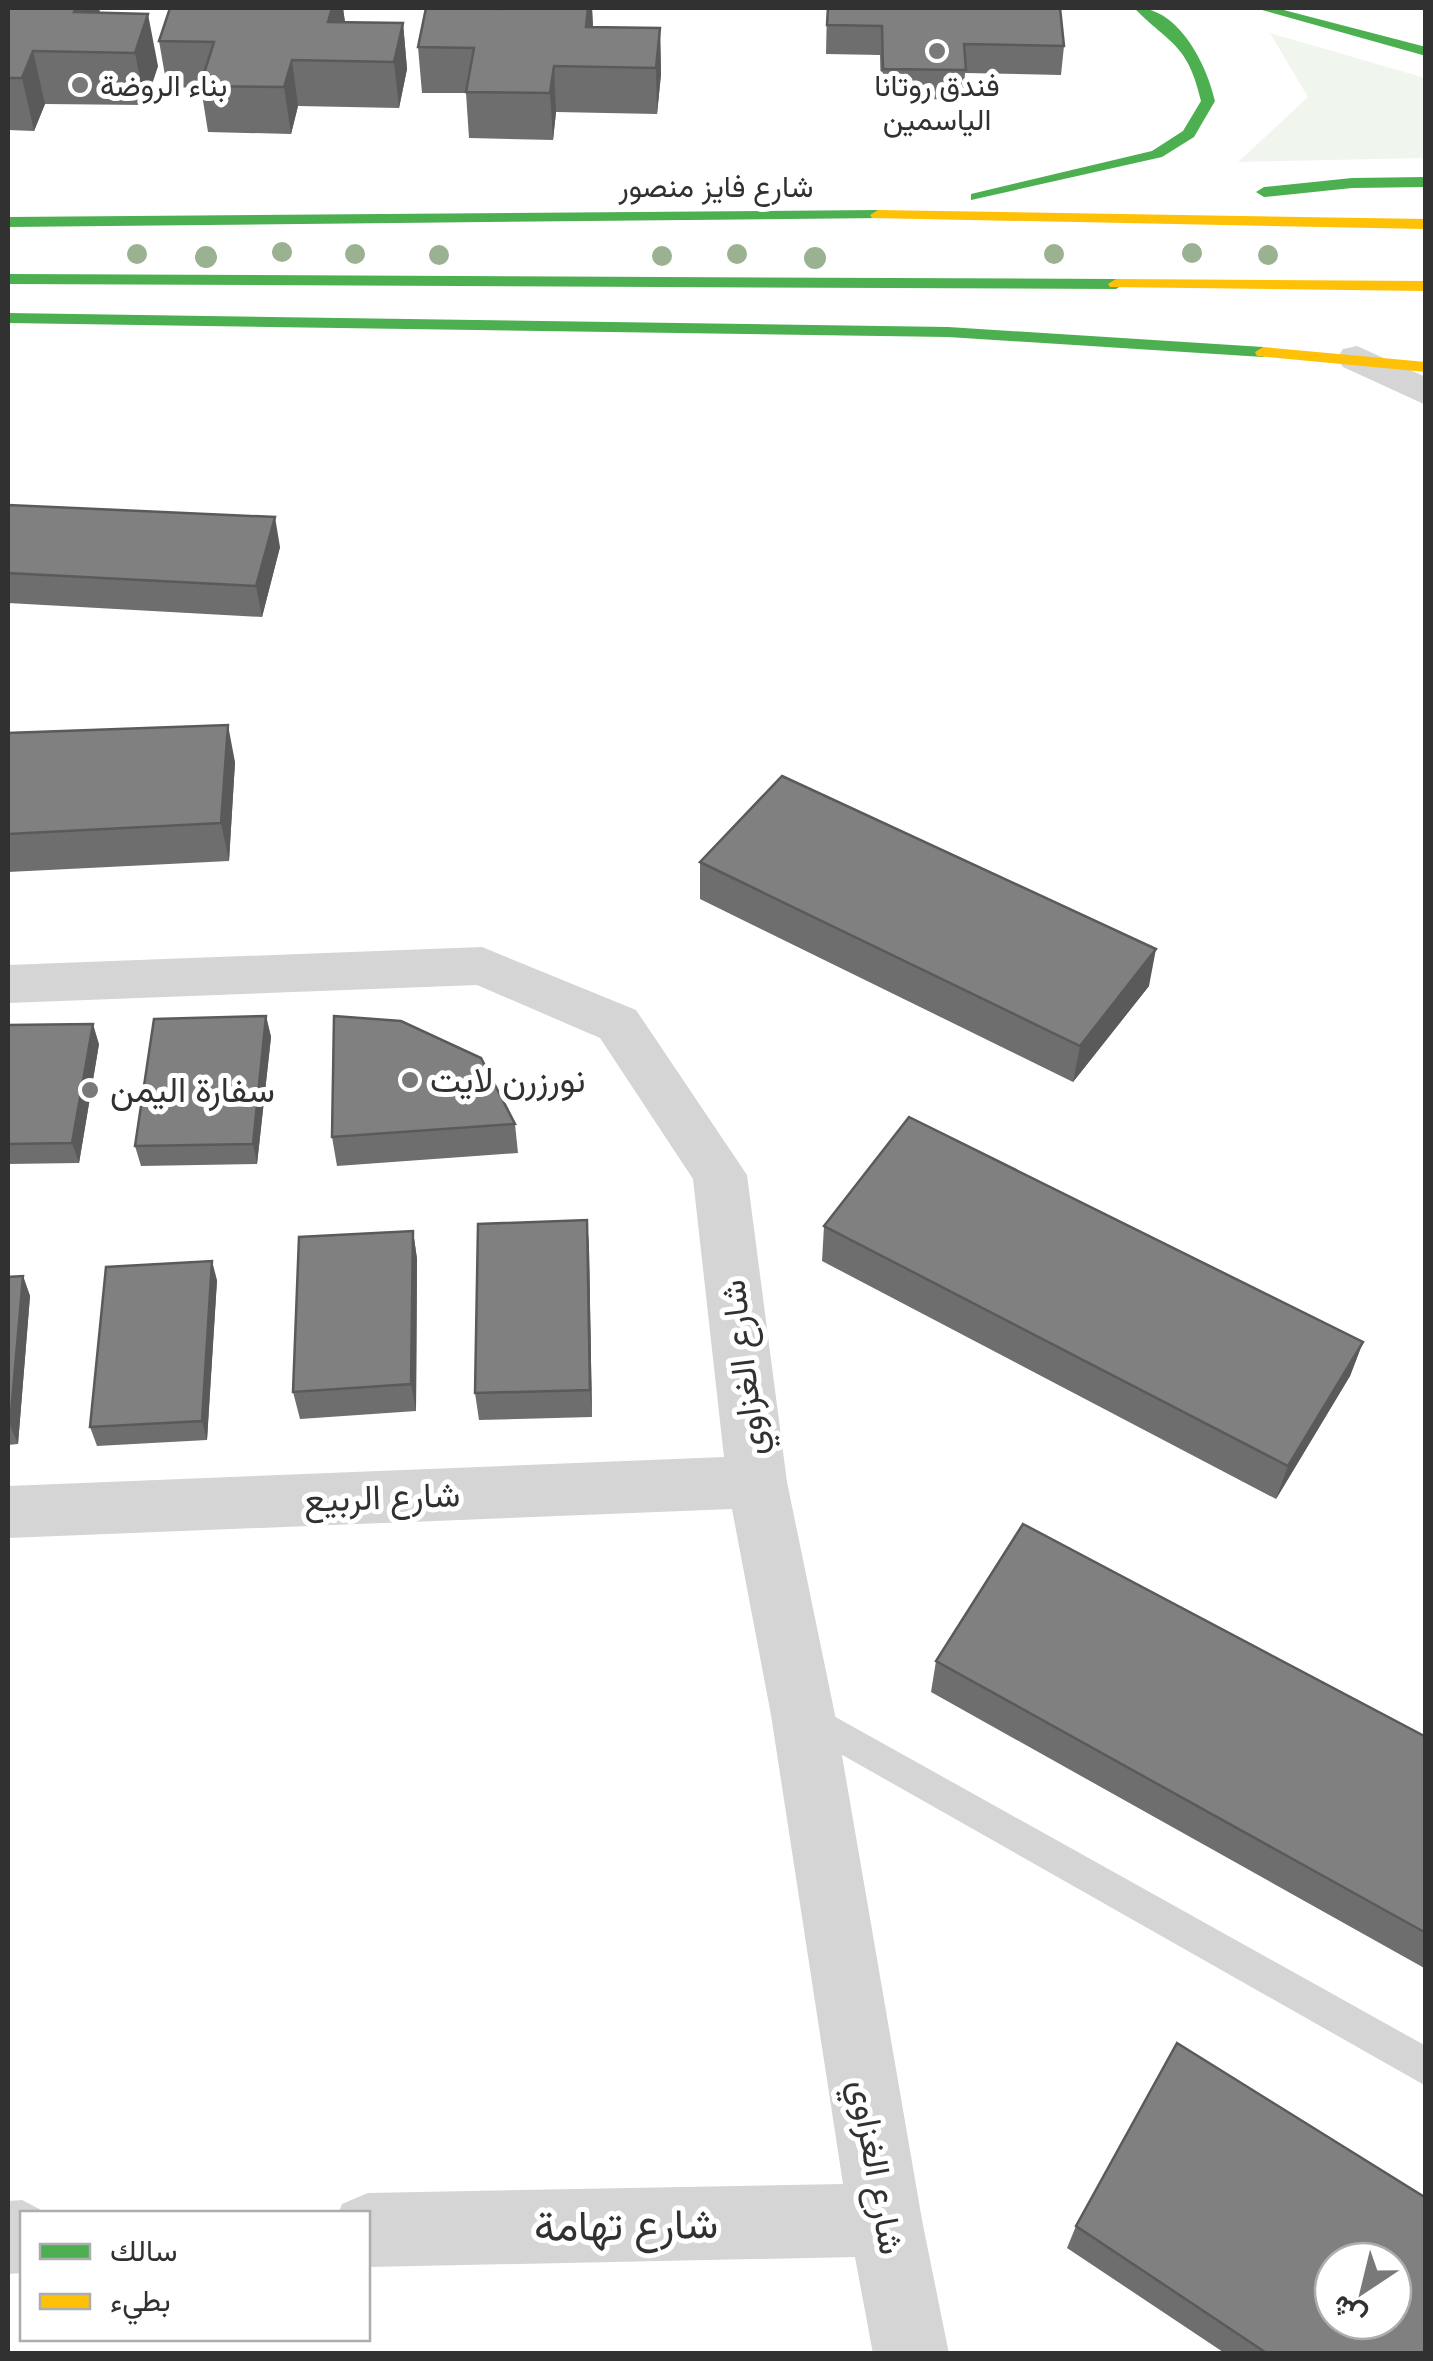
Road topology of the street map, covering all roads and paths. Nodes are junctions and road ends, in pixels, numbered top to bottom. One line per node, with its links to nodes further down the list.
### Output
1 (1141, 8): 5 (highway)
2 (1262, 8): 3 (highway)
3 (1426, 52)
4 (1426, 182): 6 (highway)
5 (900, 215): 6 (highway, شارع فايز منصور); 7 (highway, شارع فايز منصور)
6 (1015, 218): 8 (highway, شارع فايز منصور)
7 (8, 222)
8 (1426, 224)
9 (8, 279): 10 (highway)
10 (1426, 286)
11 (8, 318): 12 (highway)
12 (1357, 358): 13 (highway); 14 (street)
13 (1426, 366)
14 (1426, 394)
15 (8, 984): 16 (street, شارع الغزاوي)
16 (758, 1482): 17 (street, شارع الربيع); 18 (street, شارع الغزاوي)
17 (8, 1512)
18 (803, 1715): 19 (lane); 20 (street, شارع الغزاوي)
19 (1426, 2067)
20 (884, 2220): 21 (street, شارع تهامة); 22 (street, شارع الغزاوي)
21 (370, 2230)
22 (910, 2354)

